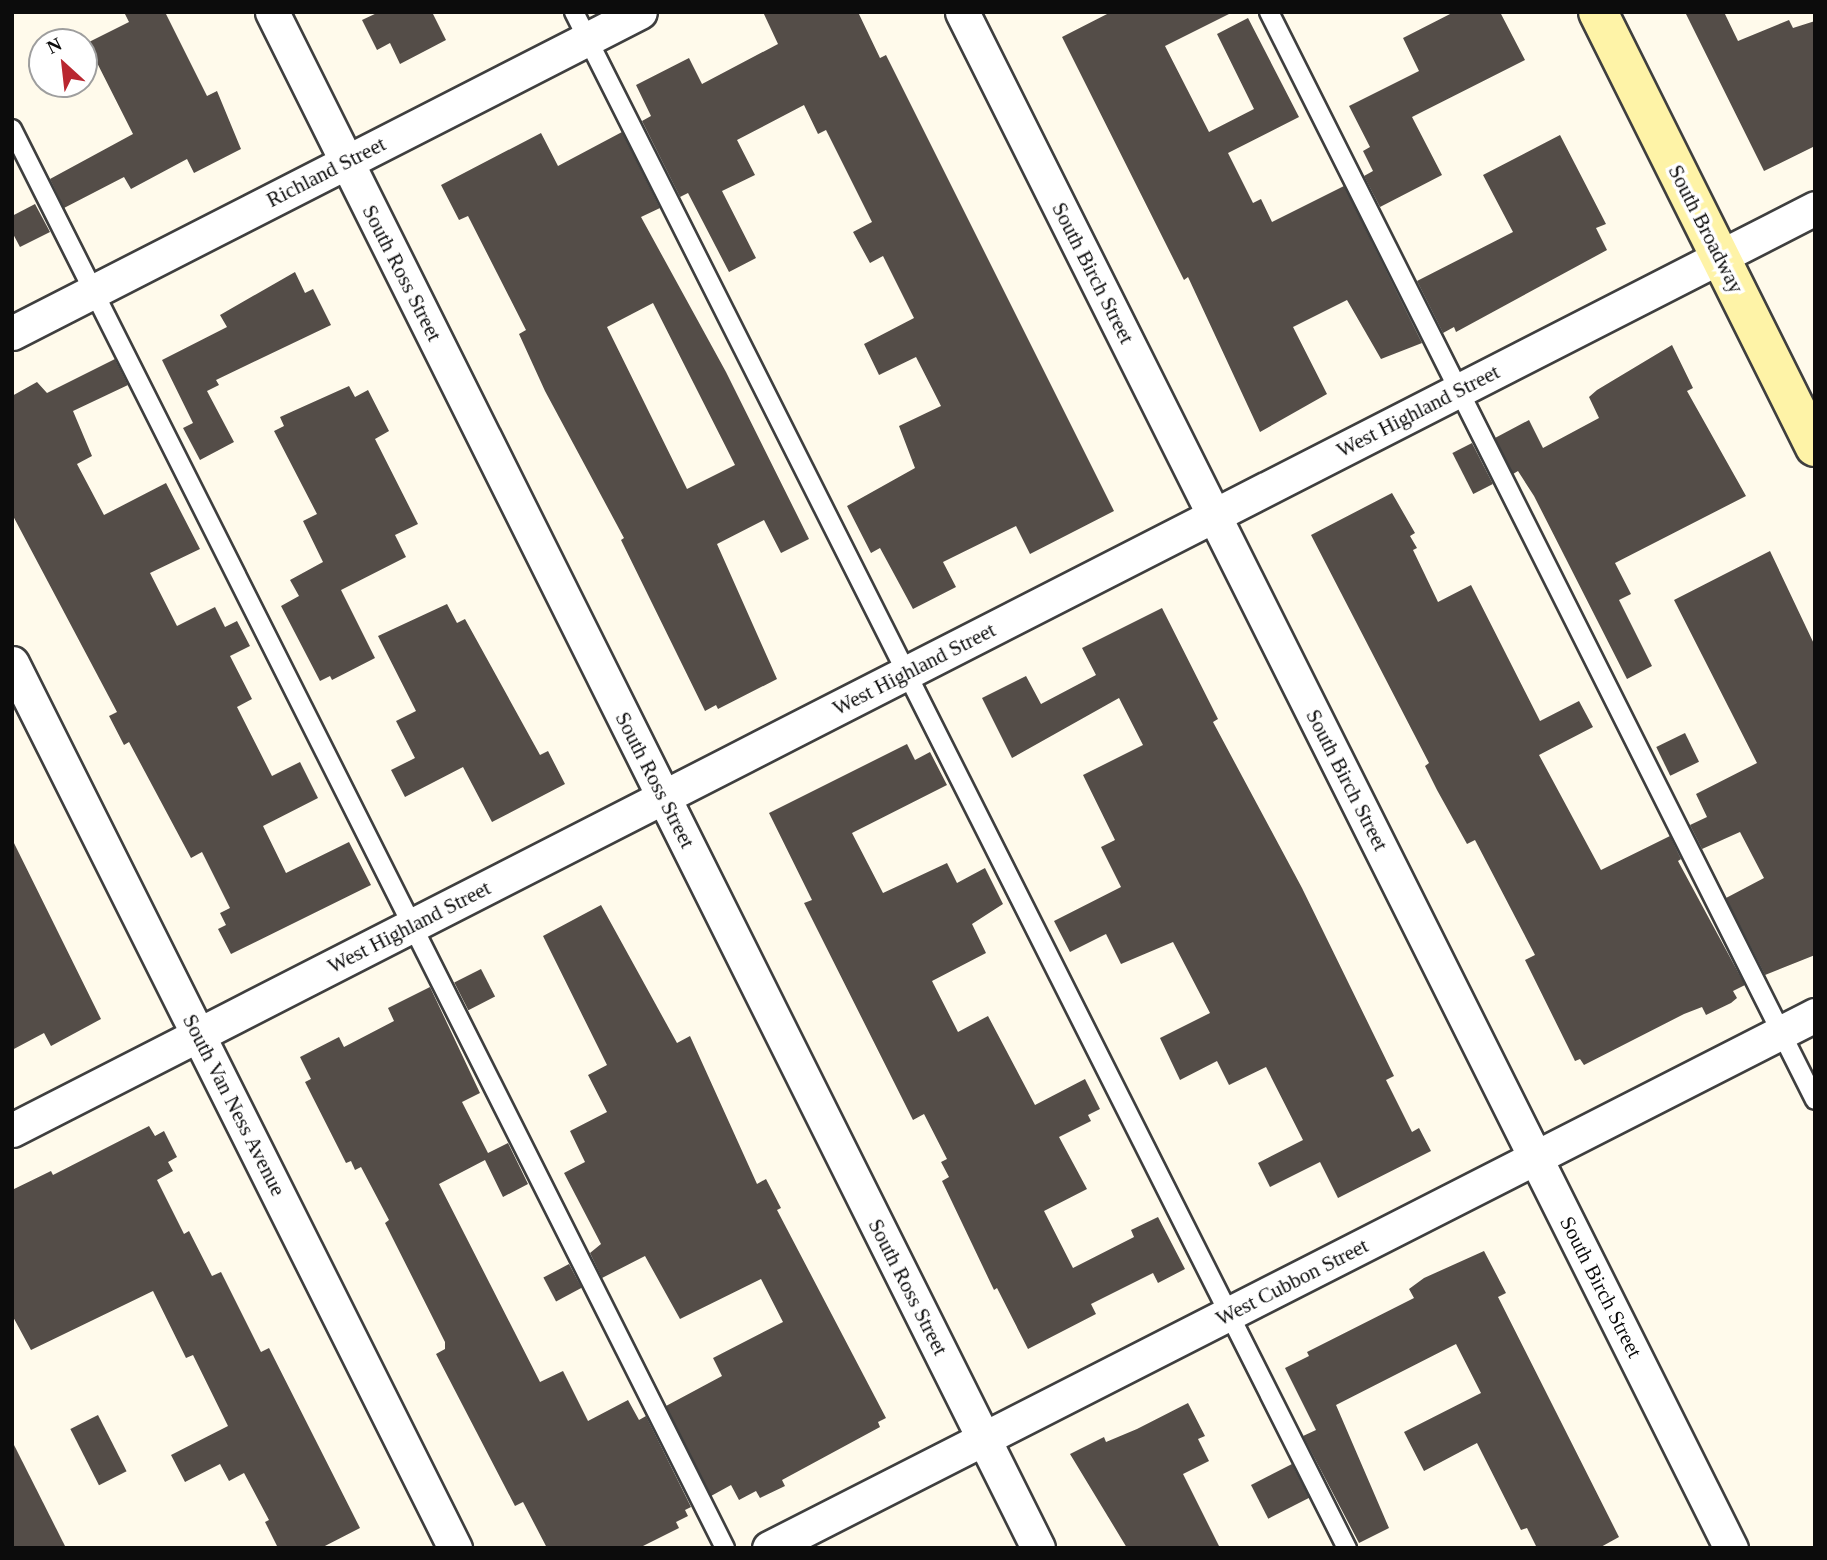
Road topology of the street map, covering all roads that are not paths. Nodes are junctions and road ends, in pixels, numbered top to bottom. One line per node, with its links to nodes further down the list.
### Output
1 (272, 12): 8 (street, South Ross Street)
2 (640, 12): 6 (street, Richland Street)
3 (962, 12): 15 (street, South Birch Street)
4 (1269, 12): 13 (lane)
5 (1598, 12): 10 (street, South Broadway)
6 (581, 26): 8 (street, Richland Street); 17 (lane)
7 (12, 130): 11 (lane)
8 (346, 162): 11 (street, Richland Street); 18 (street, South Ross Street)
9 (1815, 208): 10 (street, West Highland Street)
10 (1720, 256): 13 (street, West Highland Street); 14 (street, South Broadway)
11 (93, 291): 12 (street, Richland Street); 19 (lane)
12 (12, 333)
13 (1459, 390): 15 (street, West Highland Street); 21 (lane)
14 (1815, 447)
15 (1214, 515): 17 (street, West Highland Street); 25 (street, South Birch Street)
16 (12, 663): 22 (street, South Van Ness Avenue)
17 (910, 671): 18 (street, West Highland Street); 26 (lane)
18 (663, 797): 19 (street, West Highland Street); 27 (street, South Ross Street)
19 (412, 925): 22 (street, West Highland Street); 29 (lane)
20 (1815, 1015): 21 (street, West Cubbon Street)
21 (1781, 1033): 23 (lane); 25 (street, West Cubbon Street)
22 (198, 1035): 24 (street, West Highland Street); 28 (street, South Van Ness Avenue)
23 (1815, 1100)
24 (12, 1130)
25 (1536, 1157): 26 (street, West Cubbon Street); 33 (street, South Birch Street)
26 (1231, 1313): 27 (street, West Cubbon Street); 32 (lane)
27 (984, 1438): 30 (street, West Cubbon Street); 31 (street, South Ross Street)
28 (455, 1548)
29 (725, 1548)
30 (769, 1548)
31 (1038, 1548)
32 (1347, 1548)
33 (1731, 1548)

